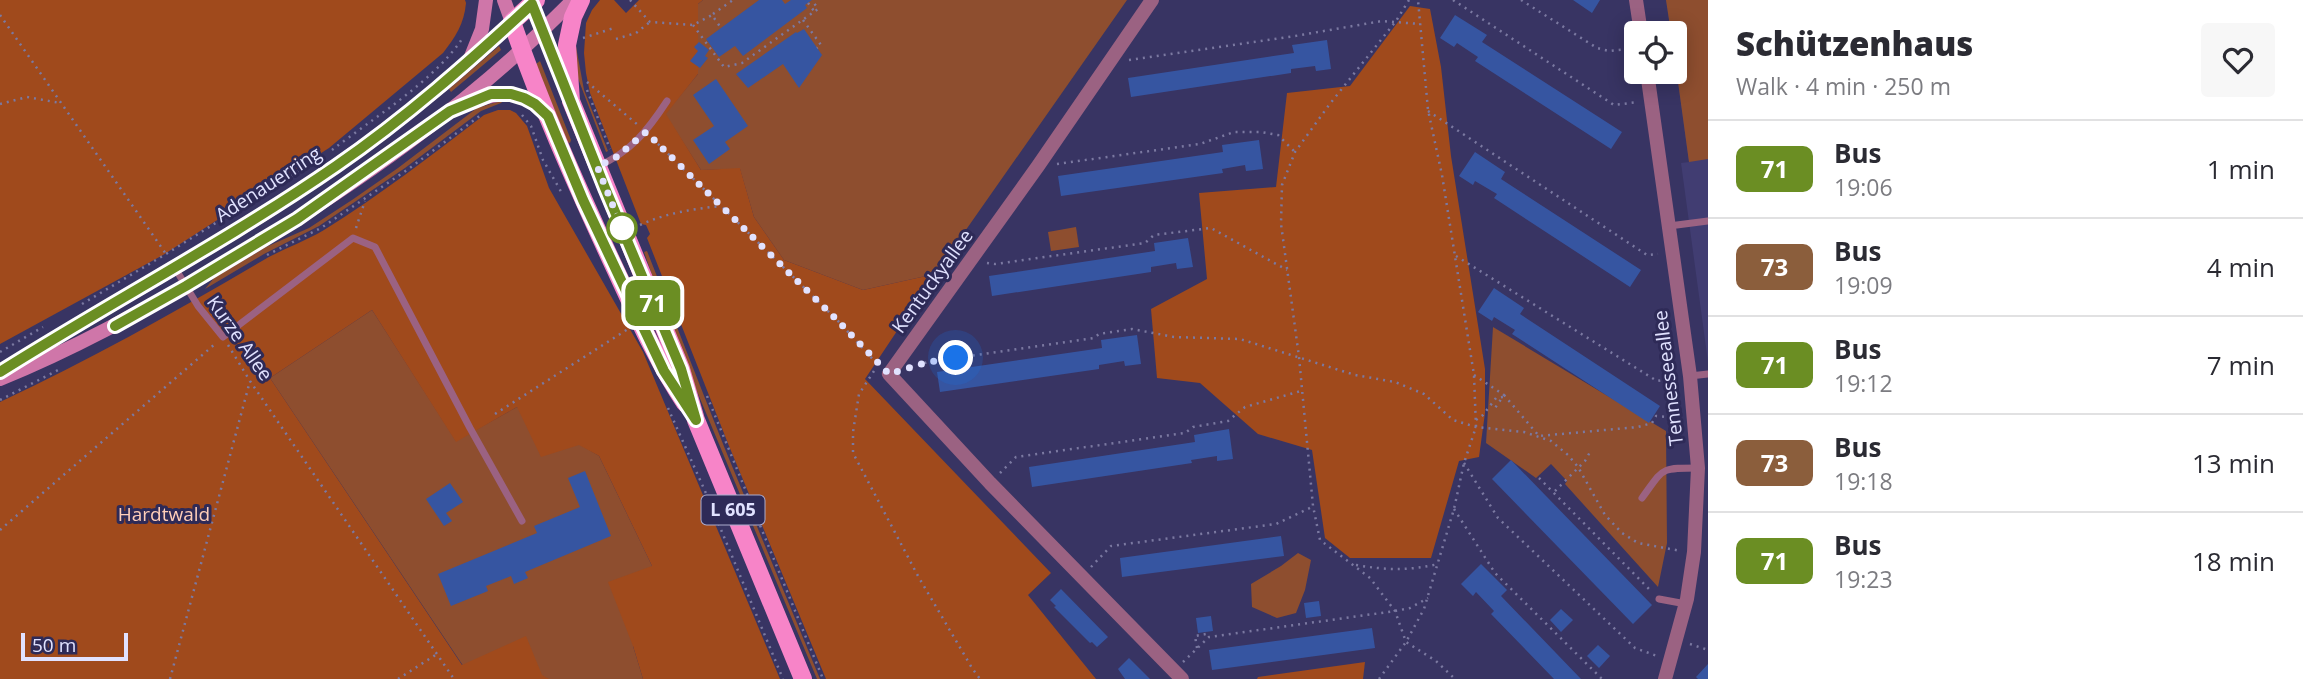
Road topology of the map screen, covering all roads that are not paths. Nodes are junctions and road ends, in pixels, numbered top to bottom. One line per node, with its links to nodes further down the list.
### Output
1 (486, 0): 12 (main road)
2 (504, 0): 9 (main road)
3 (573, 0): 10 (main road)
4 (580, 0): 15 (main road)
5 (1152, 0): 33 (street, Kentuckyallee)
6 (1636, 0): 8 (street)
7 (533, 1): 9 (main road, Adenauerring); 10 (main road)
8 (1639, 21)
9 (512, 22): 11 (main road, L 605); 12 (main road, Adenauerring)
10 (543, 30): 11 (main road); 15 (main road, L 605)
11 (522, 49): 16 (main road); 17 (main road, L 605)
12 (468, 64): 21 (main road, Adenauerring)
13 (1649, 84): 20 (street, Tennesseeallee)
14 (667, 100): 18 (lane)
15 (571, 101): 18 (main road, L 605)
16 (450, 111): 17 (main road); 22 (main road)
17 (537, 123): 27 (main road, L 605)
18 (597, 166): 27 (main road, L 605)
19 (1708, 221): 20 (lane)
20 (1668, 226): 25 (street, Tennesseeallee)
21 (175, 268): 22 (lane, Kurze Allee); 23 (main road, Adenauerring)
22 (186, 286): 26 (main road); 30 (lane, Kurze Allee)
23 (0, 372)
24 (1708, 374): 25 (lane)
25 (1690, 376): 28 (street, Tennesseeallee)
26 (0, 379)
27 (696, 420): 34 (main road, L 605)
28 (1698, 468): 29 (lane); 32 (street, Tennesseeallee)
29 (1642, 498)
30 (523, 521)
31 (1659, 599): 32 (lane)
32 (1686, 604): 35 (street, Tennesseeallee)
33 (1178, 675)
34 (803, 679)
35 (1665, 679)

